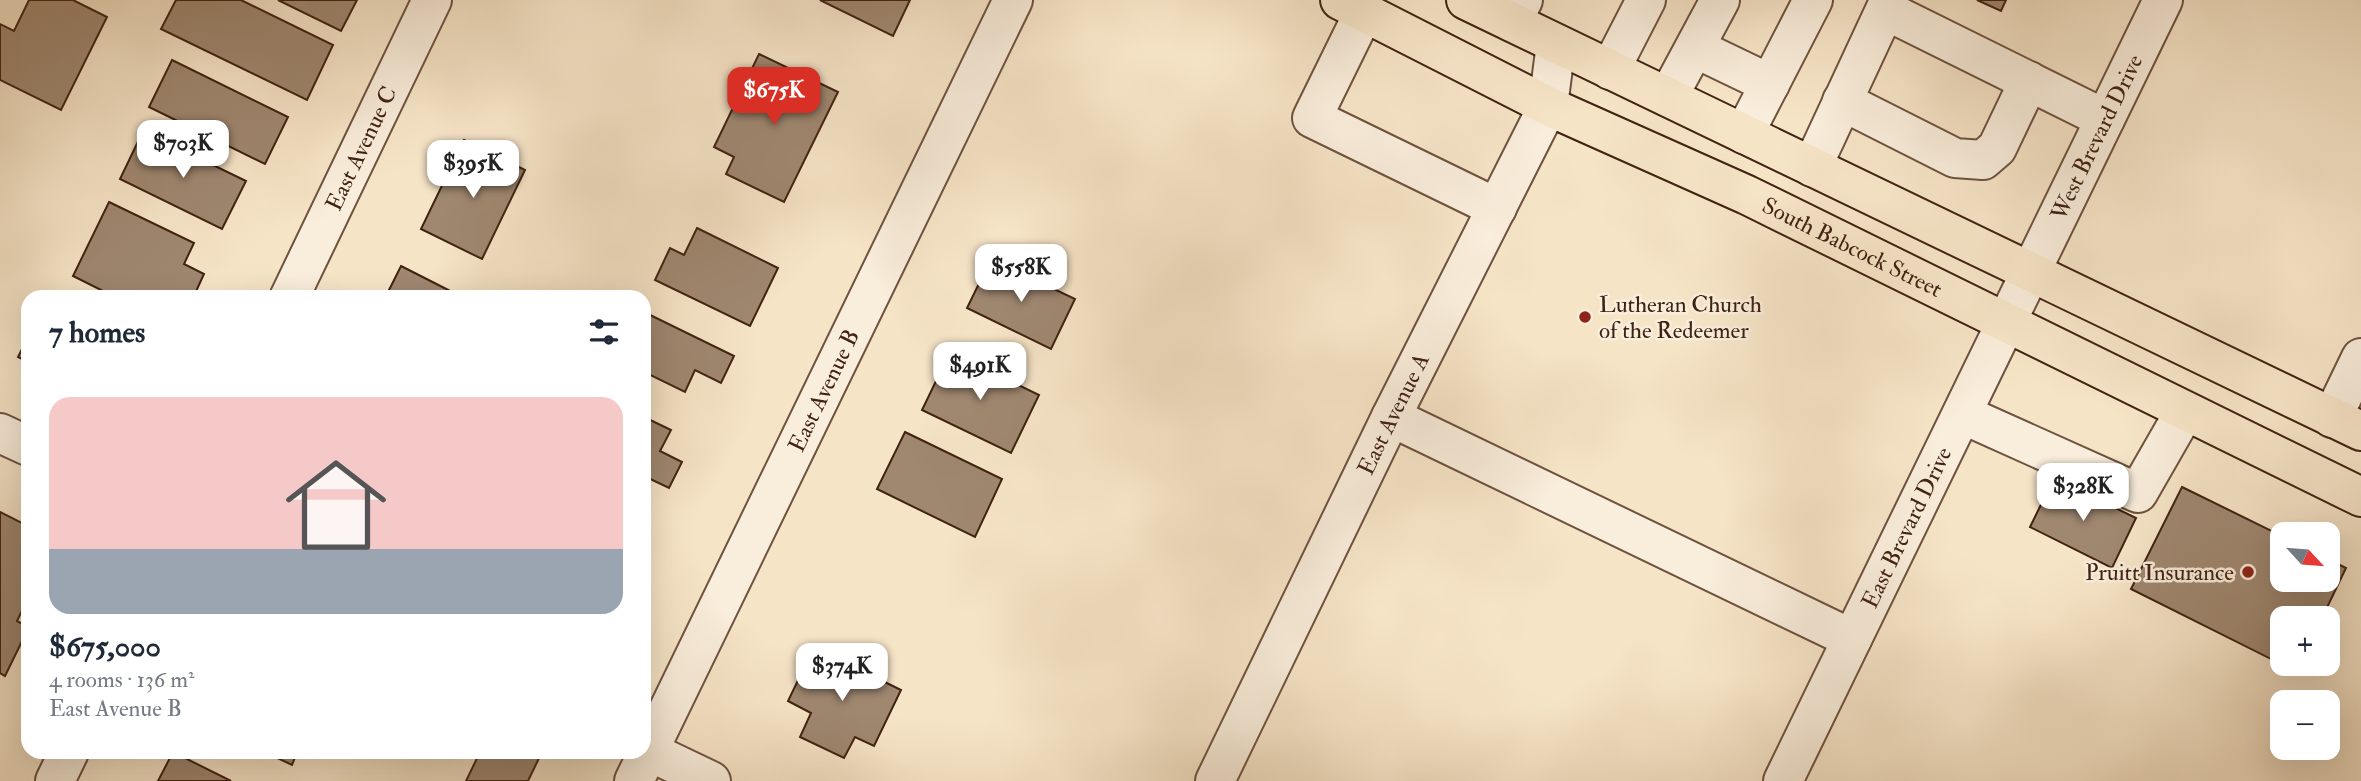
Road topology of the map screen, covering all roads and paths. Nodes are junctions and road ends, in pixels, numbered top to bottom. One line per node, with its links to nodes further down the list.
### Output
1 (432, 0): 23 (street, East Avenue C)
2 (1013, 0): 34 (street, East Avenue B)
3 (1466, 0): 9 (main road)
4 (1646, 0): 12 (street)
5 (1720, 0): 11 (street)
6 (1813, 0): 14 (street)
7 (2163, 0): 18 (street, West Brevard Drive)
8 (1352, 6): 17 (main road, South Babcock Street); 21 (street)
9 (1518, 11): 10 (main road)
10 (1556, 44): 12 (main road); 17 (street, East Avenue A)
11 (1695, 48): 14 (street); 15 (street)
12 (1611, 70): 15 (main road)
13 (2029, 81): 16 (street); 16 (street); 18 (street)
14 (1770, 84): 19 (street)
15 (1668, 97): 19 (main road)
16 (1842, 101): 20 (street)
17 (1548, 106): 21 (street, East Avenue A); 24 (main road, South Babcock Street)
18 (2105, 119): 22 (street, West Brevard Drive)
19 (1744, 134): 20 (main road)
20 (1812, 167): 22 (main road)
21 (1497, 208): 28 (street, East Avenue A)
22 (2029, 273): 24 (street, East Brevard Drive); 29 (main road)
23 (293, 290)
24 (2006, 322): 26 (main road, South Babcock Street); 27 (street, East Brevard Drive)
25 (2361, 358): 29 (street)
26 (2185, 411): 27 (street); 32 (main road, South Babcock Street)
27 (1962, 414): 33 (street, East Brevard Drive)
28 (1391, 417): 33 (street); 39 (street, East Avenue A)
29 (2346, 425)
30 (0, 433): 31 (street)
31 (21, 443)
32 (2361, 497)
33 (1852, 639): 40 (street, East Brevard Drive)
34 (651, 742)
35 (66, 759): 37 (street)
36 (642, 760): 38 (street)
37 (55, 781)
38 (711, 781)
39 (1215, 781)
40 (1783, 781)

